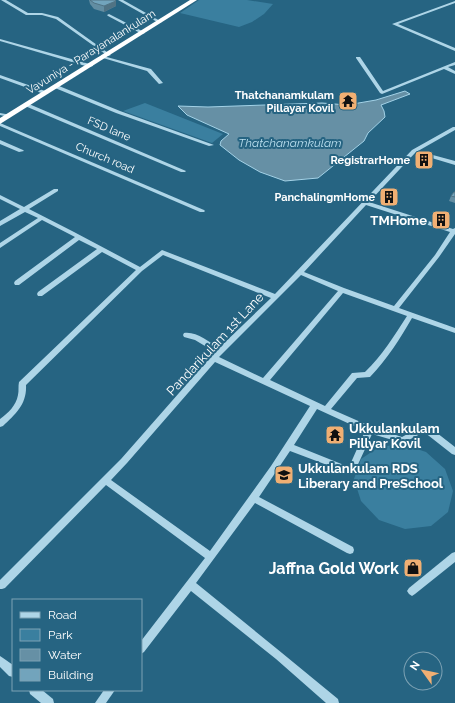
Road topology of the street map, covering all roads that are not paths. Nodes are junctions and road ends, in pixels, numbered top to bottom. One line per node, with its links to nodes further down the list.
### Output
1 (3, 0): 10 (street)
2 (120, 0): 6 (street)
3 (194, 0): 6 (highway, Vavuniya - Parayanalankulam)
4 (455, 2): 9 (street)
5 (109, 15): 7 (street)
6 (160, 22): 7 (highway, Vavuniya - Parayanalankulam)
7 (143, 33): 10 (highway, Vavuniya - Parayanalankulam)
8 (0, 40): 13 (street)
9 (455, 50)
10 (107, 56): 13 (highway, Vavuniya - Parayanalankulam); 17 (street)
11 (358, 58): 14 (street)
12 (455, 62): 14 (street)
13 (91, 66): 18 (highway, Vavuniya - Parayanalankulam)
14 (444, 67): 15 (street)
15 (455, 73)
16 (0, 76): 19 (street)
17 (162, 83)
18 (57, 87): 19 (highway, Vavuniya - Parayanalankulam); 26 (street)
19 (46, 93): 20 (highway, Vavuniya - Parayanalankulam)
20 (27, 105): 22 (highway, Vavuniya - Parayanalankulam); 30 (street, FSD lane)
21 (0, 114): 22 (street)
22 (8, 116): 23 (highway, Vavuniya - Parayanalankulam)
23 (0, 123): 35 (street, Church road)
24 (455, 128): 28 (street, Pandarikulam 1st Lane)
25 (0, 142): 27 (street)
26 (212, 146)
27 (21, 151)
28 (414, 151): 29 (street); 33 (street, Pandarikulam 1st Lane)
29 (455, 163)
30 (183, 171)
31 (56, 190): 34 (street)
32 (0, 197): 34 (street)
33 (365, 203): 38 (street); 43 (street, Pandarikulam 1st Lane)
34 (23, 208): 36 (street); 37 (street)
35 (202, 211)
36 (42, 218): 39 (street); 40 (street)
37 (0, 224)
38 (455, 231): 48 (street)
39 (79, 236): 41 (street); 44 (street)
40 (0, 246)
41 (102, 249): 42 (street); 46 (street)
42 (140, 270): 47 (street); 57 (street)
43 (299, 272): 45 (street); 47 (street, Pandarikulam 1st Lane)
44 (17, 282)
45 (342, 290): 48 (street); 54 (street)
46 (40, 294)
47 (276, 297): 52 (street, Pandarikulam 1st Lane)
48 (395, 309): 49 (street)
49 (412, 315): 50 (street); 56 (street)
50 (455, 331)
51 (186, 335): 52 (street)
52 (220, 352): 53 (street, Pandarikulam 1st Lane)
53 (214, 358): 54 (street); 61 (street, Pandarikulam 1st Lane)
54 (264, 382): 55 (street)
55 (315, 405): 56 (street); 59 (street)
56 (326, 410): 58 (street)
57 (0, 424)
58 (370, 430): 59 (street); 60 (street)
59 (290, 447): 62 (street)
60 (454, 448)
61 (106, 481): 65 (street); 66 (street, Pandarikulam 1st Lane)
62 (254, 498): 63 (street); 65 (street)
63 (350, 550)
64 (455, 556): 68 (street)
65 (210, 557): 67 (street)
66 (0, 584)
67 (190, 584): 69 (street); 76 (street)
68 (412, 591)
69 (142, 647)
70 (0, 661): 71 (street)
71 (12, 671)
72 (36, 691): 74 (street)
73 (109, 691): 75 (street)
74 (49, 703)
75 (100, 703)
76 (334, 703)

